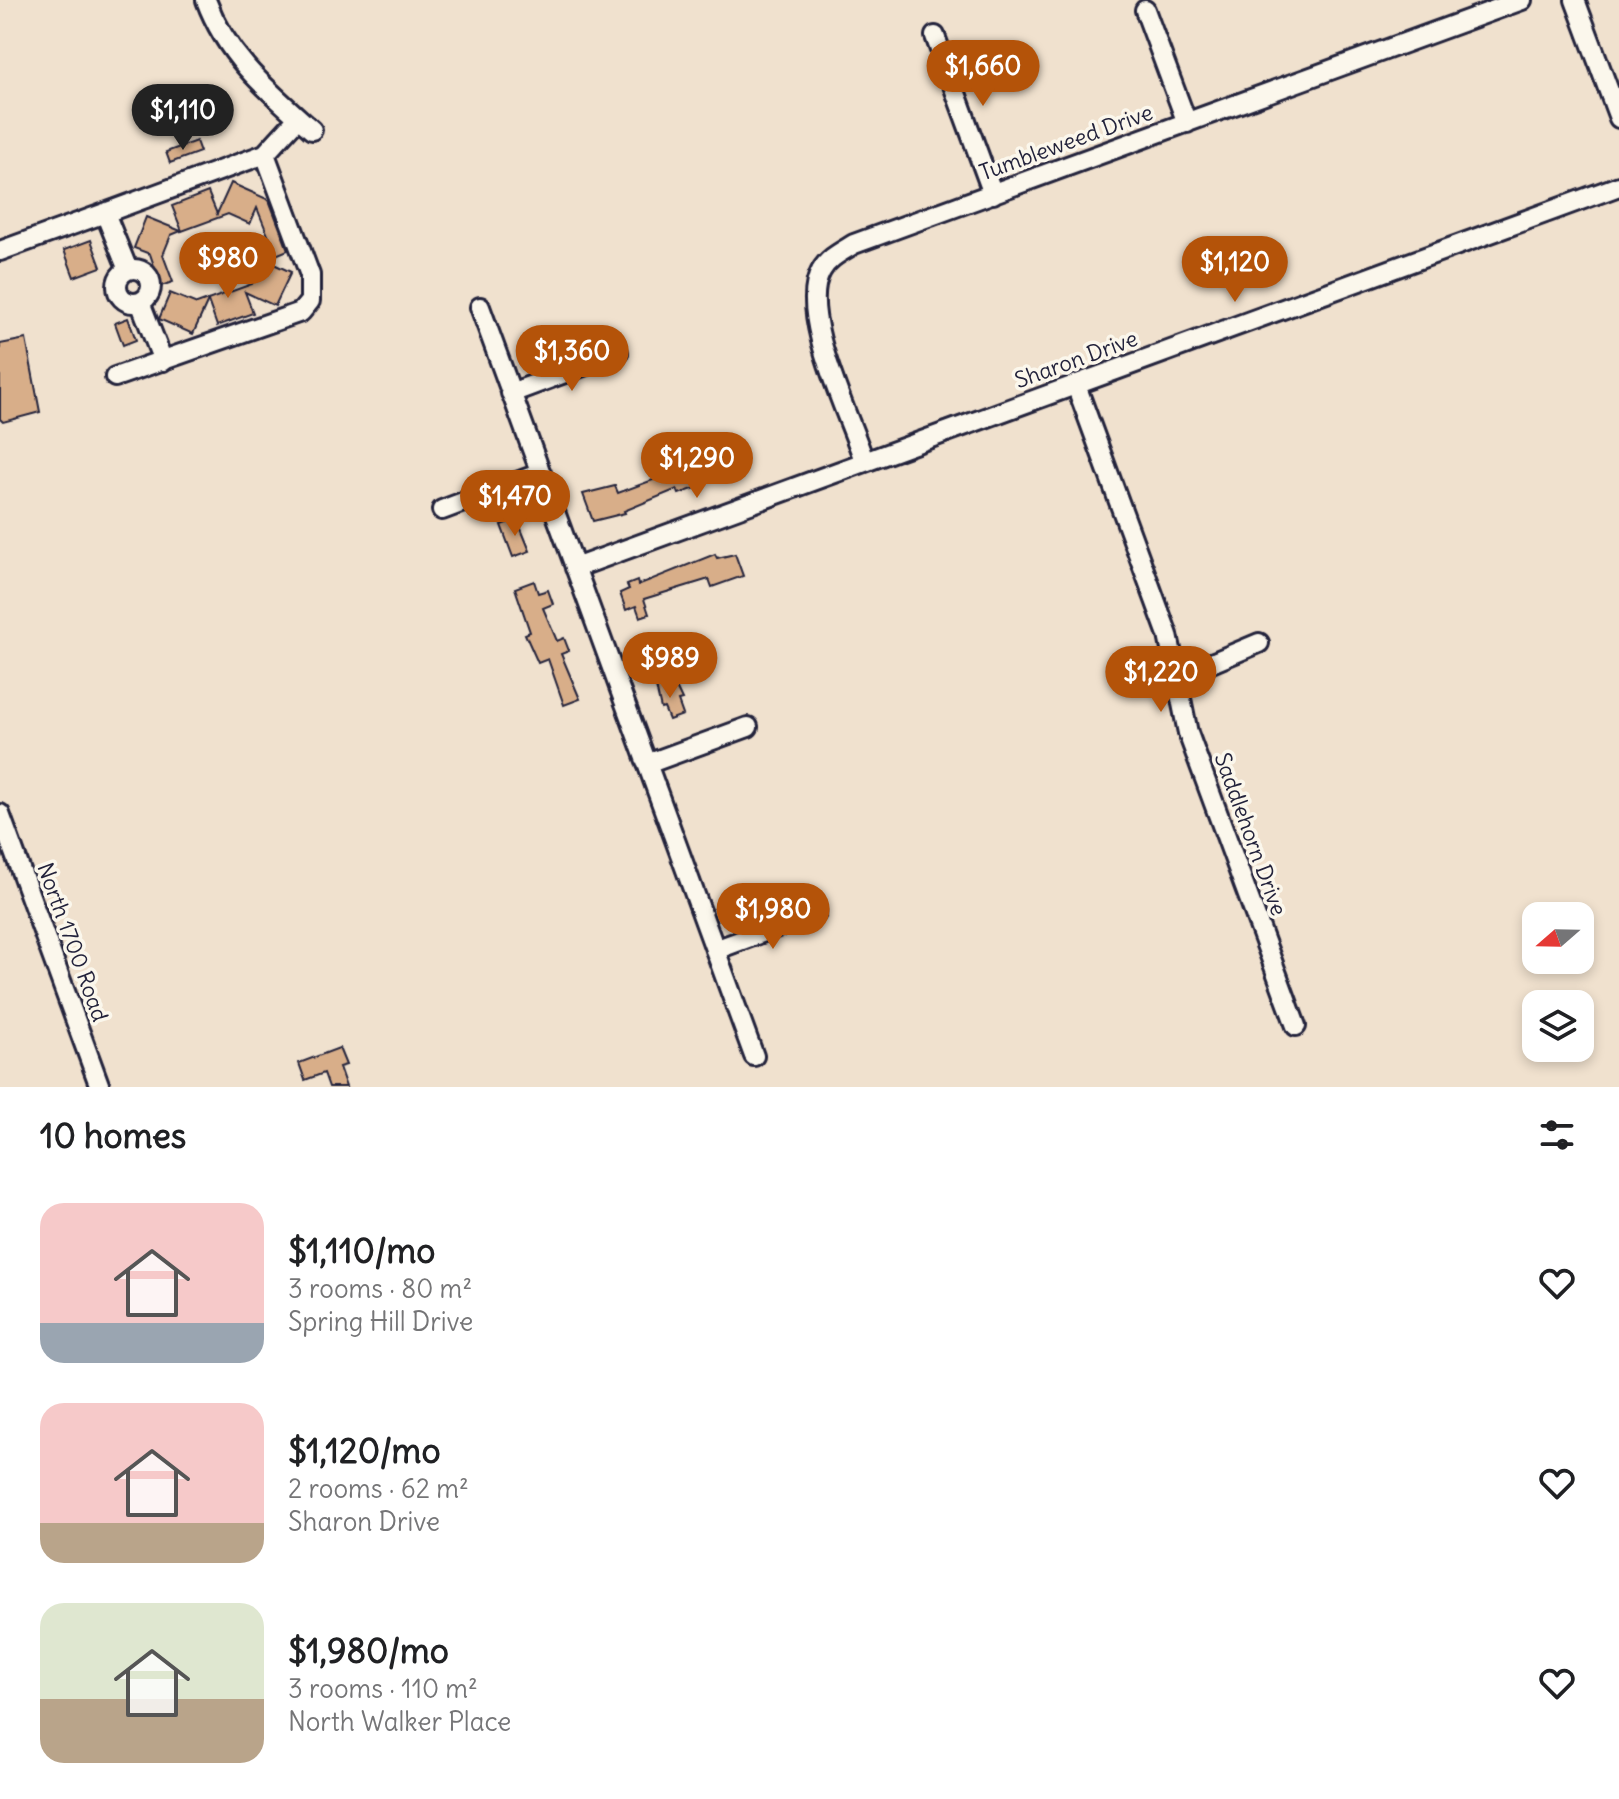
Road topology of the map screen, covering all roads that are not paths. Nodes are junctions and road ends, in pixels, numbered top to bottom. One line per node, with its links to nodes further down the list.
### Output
1 (206, 0): 8 (street)
2 (1522, 0): 7 (street, Tumbleweed Drive)
3 (1575, 0): 6 (street)
4 (1145, 10): 7 (street)
5 (935, 36): 10 (street)
6 (1619, 118)
7 (1187, 123): 10 (street, Tumbleweed Drive)
8 (265, 154): 11 (street); 15 (street)
9 (1619, 186): 17 (street, Sharon Drive)
10 (993, 194): 19 (street, Tumbleweed Drive)
11 (105, 213): 12 (street); 15 (street)
12 (0, 251)
13 (480, 307): 18 (street)
14 (618, 353): 18 (street)
15 (163, 361): 16 (street)
16 (115, 377)
17 (1076, 385): 19 (street, Sharon Drive); 24 (street, Saddlehorn Drive)
18 (511, 393): 20 (street)
19 (864, 461): 22 (street, Sharon Drive)
20 (541, 473): 21 (street); 22 (street)
21 (442, 510)
22 (575, 568): 26 (street)
23 (1259, 643): 24 (street)
24 (1178, 677): 30 (street, Saddlehorn Drive)
25 (748, 727): 26 (street)
26 (647, 764): 29 (street)
27 (0, 814): 32 (street, North 1700 Road)
28 (816, 913): 29 (street)
29 (715, 950): 31 (street)
30 (1296, 1026)
31 (754, 1056)
32 (100, 1087)

